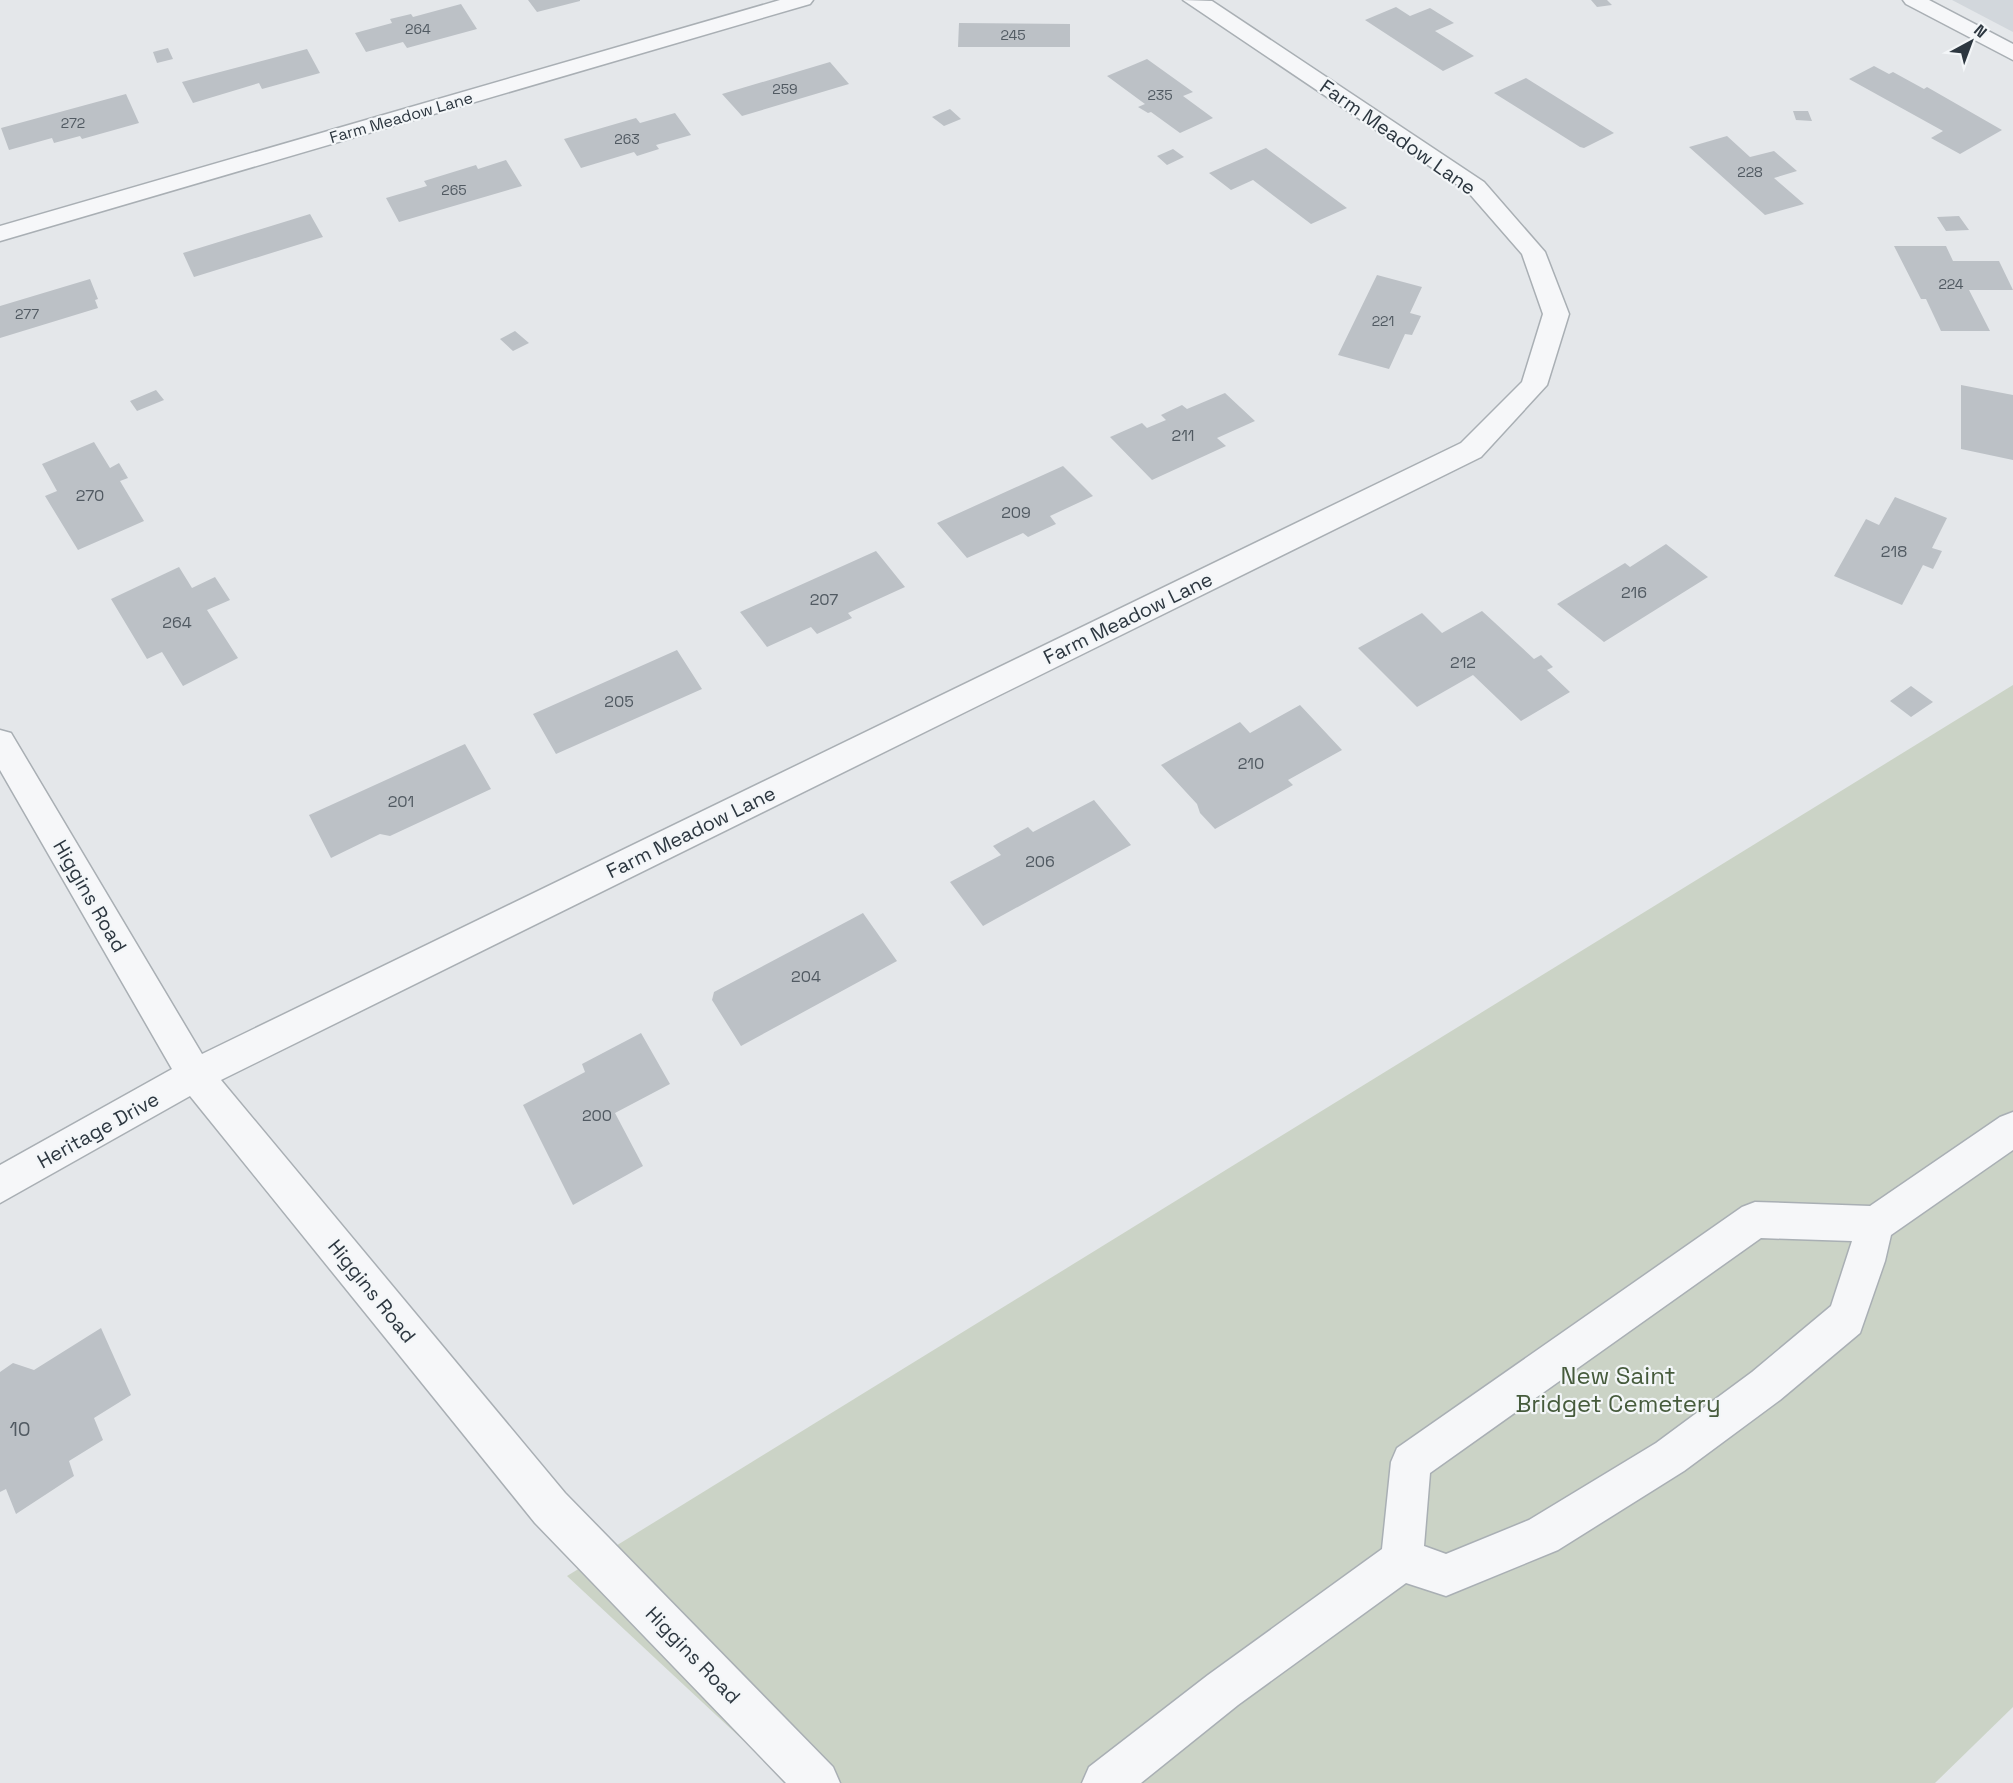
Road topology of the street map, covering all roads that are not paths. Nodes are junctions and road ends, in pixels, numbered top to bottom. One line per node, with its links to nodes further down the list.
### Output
1 (803, 0): 5 (street, Farm Meadow Lane)
2 (1193, 0): 7 (street, Farm Meadow Lane)
3 (1913, 0): 4 (street)
4 (2013, 53)
5 (0, 234)
6 (0, 742): 7 (street, Higgins Road)
7 (195, 1076): 9 (street, Heritage Drive); 12 (street, Higgins Road)
8 (2011, 1134): 10 (street)
9 (0, 1185)
10 (1875, 1224): 11 (street); 11 (street)
11 (1402, 1560): 13 (street)
12 (817, 1783)
13 (1105, 1783)

